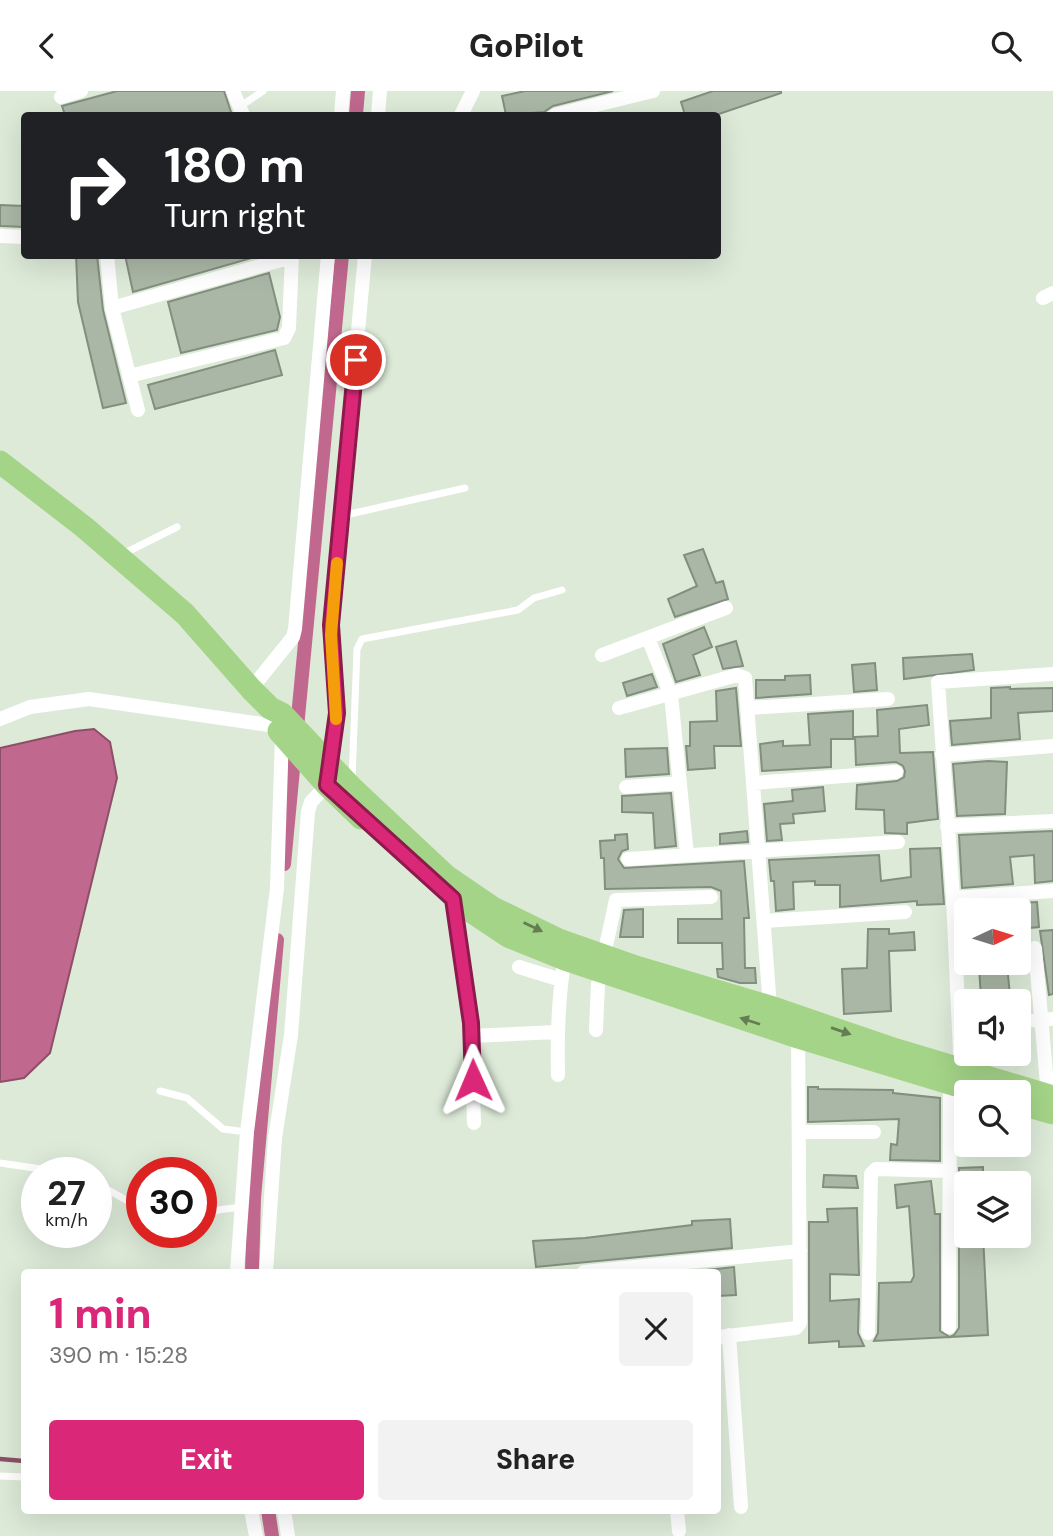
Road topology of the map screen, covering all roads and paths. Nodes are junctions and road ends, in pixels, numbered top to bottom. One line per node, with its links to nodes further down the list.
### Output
1 (81, 91): 8 (street)
2 (233, 91): 9 (street)
3 (264, 91): 9 (lane)
4 (343, 91): 10 (street)
5 (380, 91): 11 (street)
6 (473, 91): 12 (street)
7 (653, 91): 13 (street)
8 (61, 97)
9 (241, 112)
10 (341, 112)
11 (378, 112)
12 (462, 112)
13 (567, 112)
14 (0, 236): 15 (street)
15 (21, 237)
16 (107, 259): 21 (street)
17 (282, 259): 21 (street)
18 (292, 259): 22 (street)
19 (328, 259): 34 (street)
20 (366, 259): 26 (street)
21 (112, 308): 22 (street)
22 (129, 376): 23 (street)
23 (138, 410)
24 (0, 462): 28 (main road)
25 (465, 488): 26 (lane)
26 (341, 516): 40 (street)
27 (177, 527): 28 (lane)
28 (118, 556): 34 (main road)
29 (562, 590): 47 (lane)
30 (726, 608): 31 (street)
31 (648, 638): 32 (street); 35 (street)
32 (602, 655)
33 (1053, 674): 42 (street)
34 (251, 689): 40 (main road)
35 (671, 695): 37 (street); 38 (street); 44 (street)
36 (888, 699): 37 (street)
37 (749, 708): 45 (street)
38 (619, 709)
39 (0, 719): 40 (street)
40 (298, 744): 47 (main road); 57 (main road); 79 (street); 90 (street)
41 (1053, 746): 42 (street)
42 (942, 755): 49 (street)
43 (896, 772): 45 (street)
44 (680, 783): 46 (street); 52 (street)
45 (752, 783): 51 (street)
46 (626, 787)
47 (352, 788): 58 (main road)
48 (1053, 821): 49 (street)
49 (947, 826): 56 (street)
50 (898, 842): 51 (street)
51 (759, 852): 52 (street); 60 (street)
52 (687, 855): 53 (street)
53 (628, 859)
54 (1053, 891): 56 (street)
55 (710, 897): 63 (street)
56 (953, 898): 73 (street)
57 (453, 899): 58 (main road); 70 (street)
58 (475, 905): 62 (main road)
59 (905, 912): 60 (street)
60 (764, 921): 65 (street)
61 (1035, 948): 66 (street)
62 (564, 961): 63 (main road); 64 (street); 69 (street)
63 (603, 964): 65 (main road); 67 (main road, one-way to 63); 68 (street)
64 (519, 967)
65 (770, 1007): 67 (main road)
66 (1047, 1019): 76 (street)
67 (798, 1026): 72 (main road); 80 (street)
68 (596, 1030)
69 (557, 1032): 70 (street); 71 (street)
70 (472, 1036): 78 (street)
71 (558, 1075)
72 (954, 1080)
73 (963, 1080)
74 (160, 1091): 79 (lane)
75 (1031, 1098): 76 (main road)
76 (1051, 1102): 77 (main road)
77 (1031, 1103)
78 (474, 1123)
79 (247, 1132): 86 (street)
80 (801, 1132): 81 (street); 88 (street)
81 (874, 1132)
82 (954, 1136): 85 (street)
83 (0, 1163): 84 (lane)
84 (21, 1166)
85 (948, 1171): 92 (street); 93 (street)
86 (241, 1207): 87 (lane); 89 (street)
87 (217, 1210)
88 (800, 1251): 91 (street); 94 (street)
89 (237, 1269)
90 (266, 1269)
91 (615, 1269)
92 (949, 1327)
93 (867, 1333)
94 (723, 1336): 97 (street)
95 (0, 1476): 96 (lane)
96 (21, 1477)
97 (741, 1507)
98 (252, 1514): 102 (street)
99 (285, 1514): 103 (street)
100 (677, 1514): 101 (street)
101 (679, 1531)
102 (257, 1536)
103 (288, 1536)

